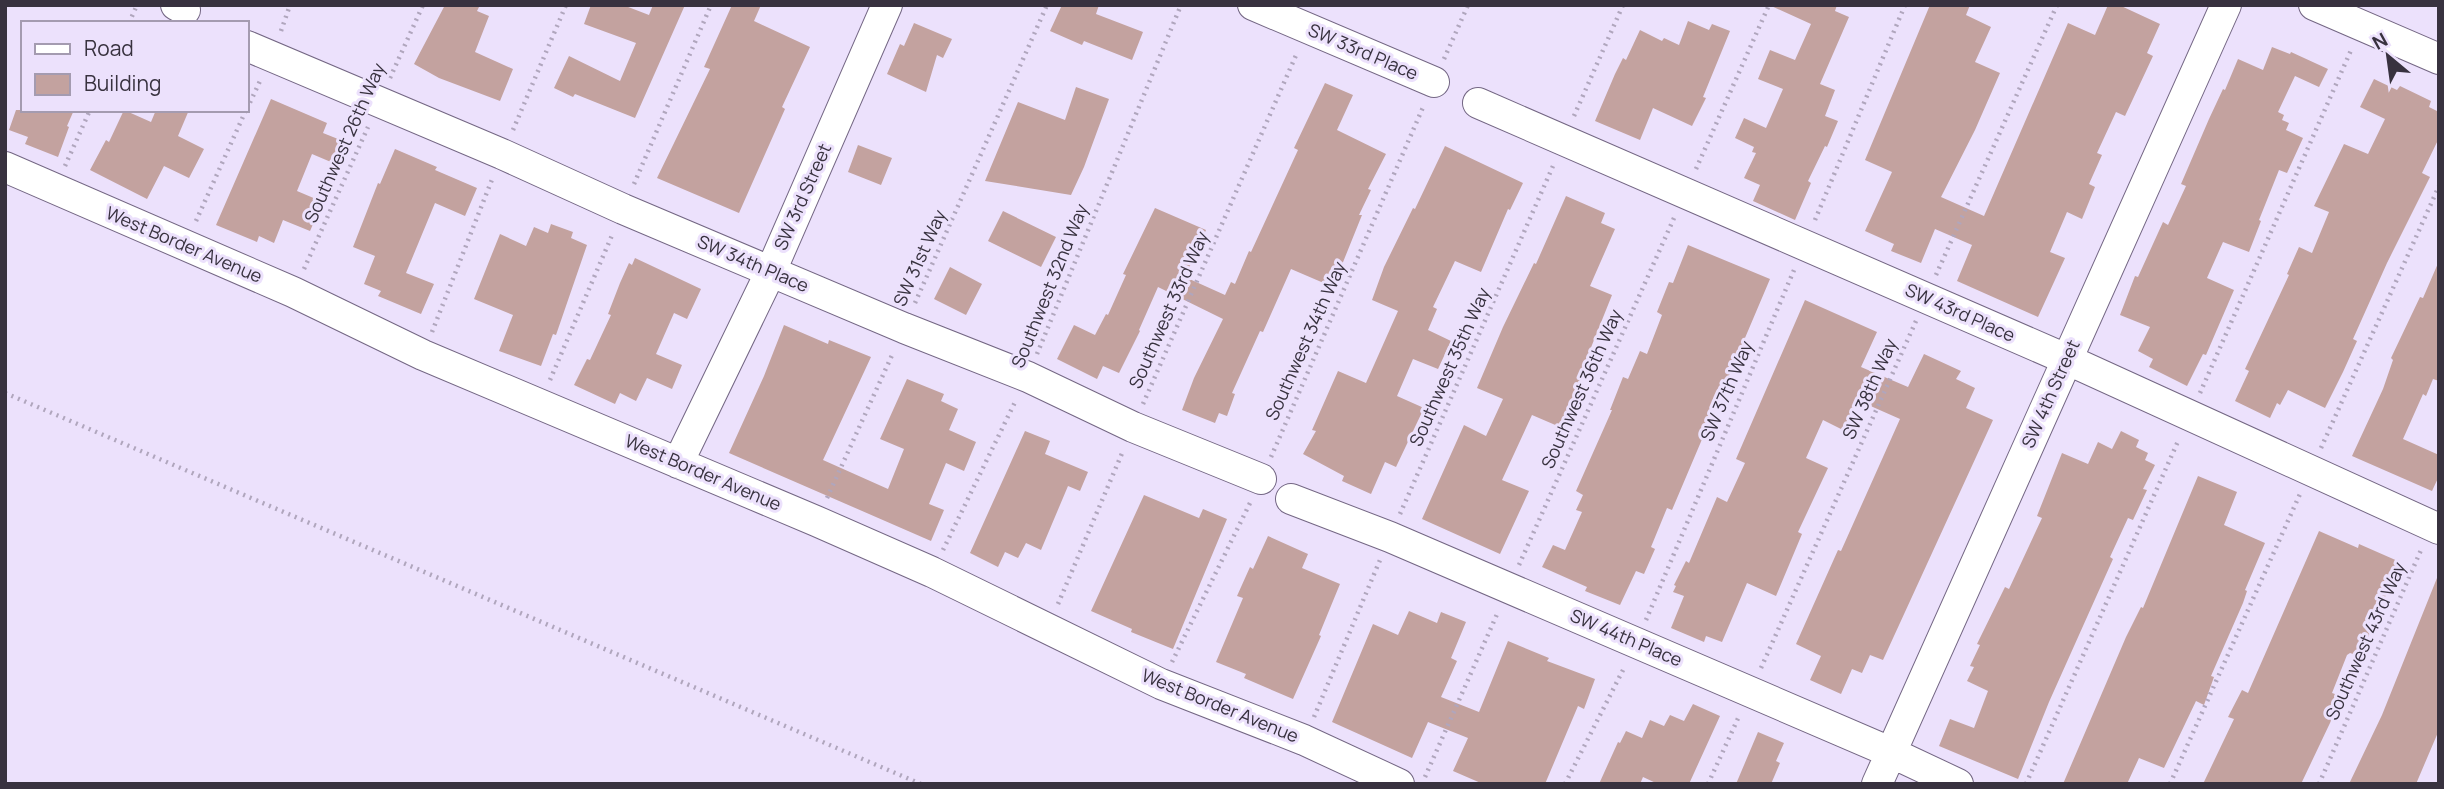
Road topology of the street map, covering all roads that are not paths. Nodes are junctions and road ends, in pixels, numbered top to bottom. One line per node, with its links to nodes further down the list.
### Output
1 (887, 5): 10 (street, SW 3rd Street)
2 (1252, 5): 7 (street, SW 33rd Place)
3 (2226, 5): 11 (street, SW 4th Street)
4 (2314, 5): 6 (street)
5 (248, 46): 10 (street, SW 34th Place)
6 (2439, 58)
7 (1434, 82)
8 (1478, 103): 11 (street, SW 43rd Place)
9 (5, 167): 12 (street, West Border Avenue)
10 (771, 271): 12 (street, SW 3rd Street); 13 (street, SW 34th Place)
11 (2066, 359): 15 (street, SW 43rd Place); 16 (street, SW 4th Street)
12 (678, 463): 17 (street, West Border Avenue)
13 (1261, 479)
14 (1291, 499): 16 (street, SW 44th Place)
15 (2435, 527)
16 (1890, 752): 18 (street, SW 4th Street); 19 (street, SW 44th Place)
17 (1399, 784)
18 (1877, 784)
19 (1958, 784)

